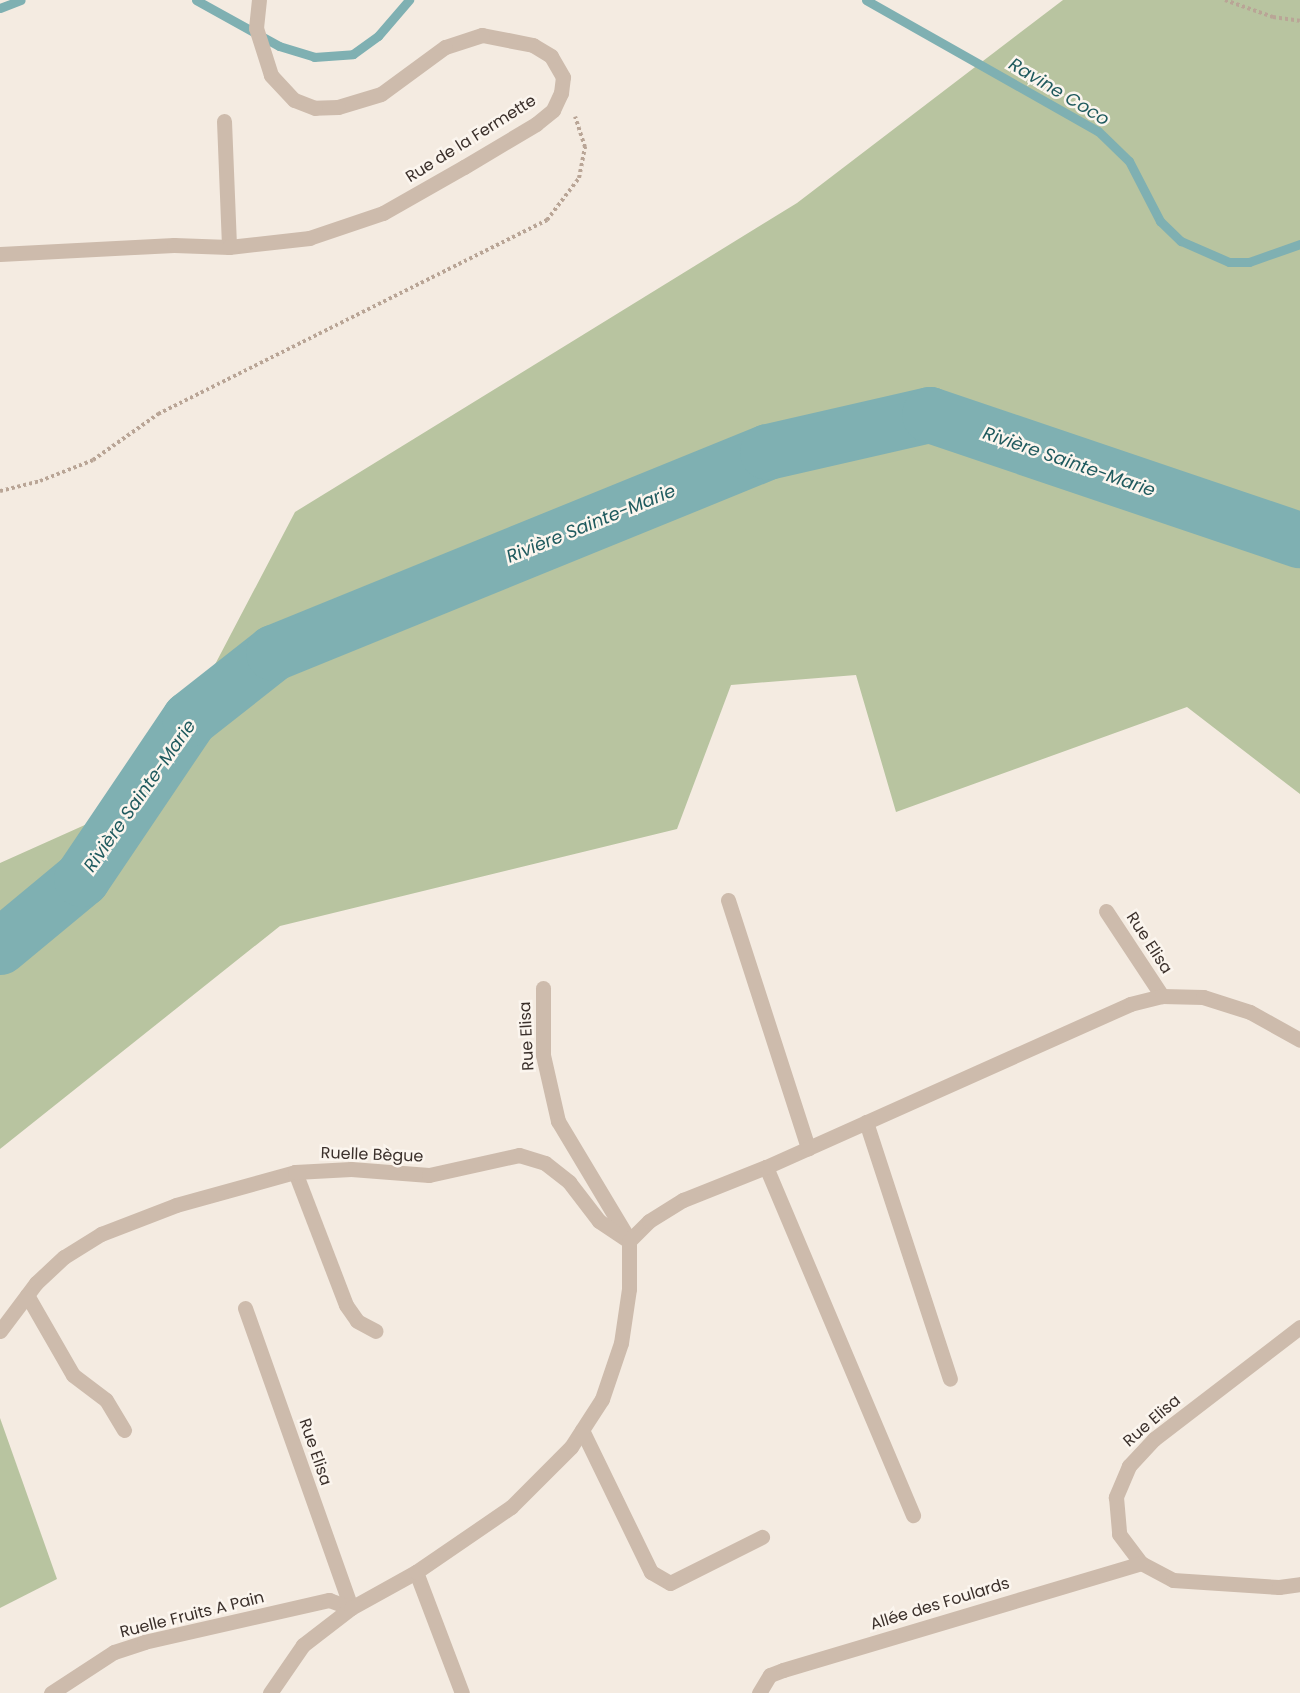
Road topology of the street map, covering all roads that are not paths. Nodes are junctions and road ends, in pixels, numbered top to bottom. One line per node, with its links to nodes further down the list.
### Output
1 (259, 0): 3 (street, Rue de la Fermette)
2 (224, 121): 3 (street)
3 (229, 247): 4 (street, Rue de la Fermette)
4 (0, 254)
5 (728, 900): 11 (street)
6 (1106, 911): 8 (street, Rue Elisa)
7 (543, 988): 14 (street, Rue Elisa)
8 (1162, 996): 9 (street, Rue Elisa); 10 (street, Rue Elisa)
9 (1300, 1040)
10 (866, 1122): 11 (street, Rue Elisa); 20 (street)
11 (808, 1148): 12 (street, Rue Elisa)
12 (766, 1167): 14 (street, Rue Elisa); 23 (street)
13 (295, 1172): 14 (street, Ruelle Bègue); 15 (street, Ruelle Bègue); 19 (street)
14 (629, 1240): 22 (street)
15 (27, 1295): 18 (street, Ruelle Bègue); 21 (street)
16 (245, 1308): 28 (street, Rue Elisa)
17 (1300, 1327): 25 (street, Rue Elisa)
18 (0, 1331)
19 (376, 1331)
20 (950, 1379)
21 (124, 1430)
22 (582, 1430): 24 (street); 26 (street)
23 (913, 1515)
24 (762, 1537)
25 (1141, 1563): 27 (street, Rue Elisa); 32 (street, Allée des Foulards)
26 (416, 1572): 28 (street); 31 (street)
27 (1300, 1584)
28 (351, 1608): 29 (street, Ruelle Fruits A Pain); 30 (street)
29 (51, 1693)
30 (270, 1693)
31 (462, 1693)
32 (759, 1693)

